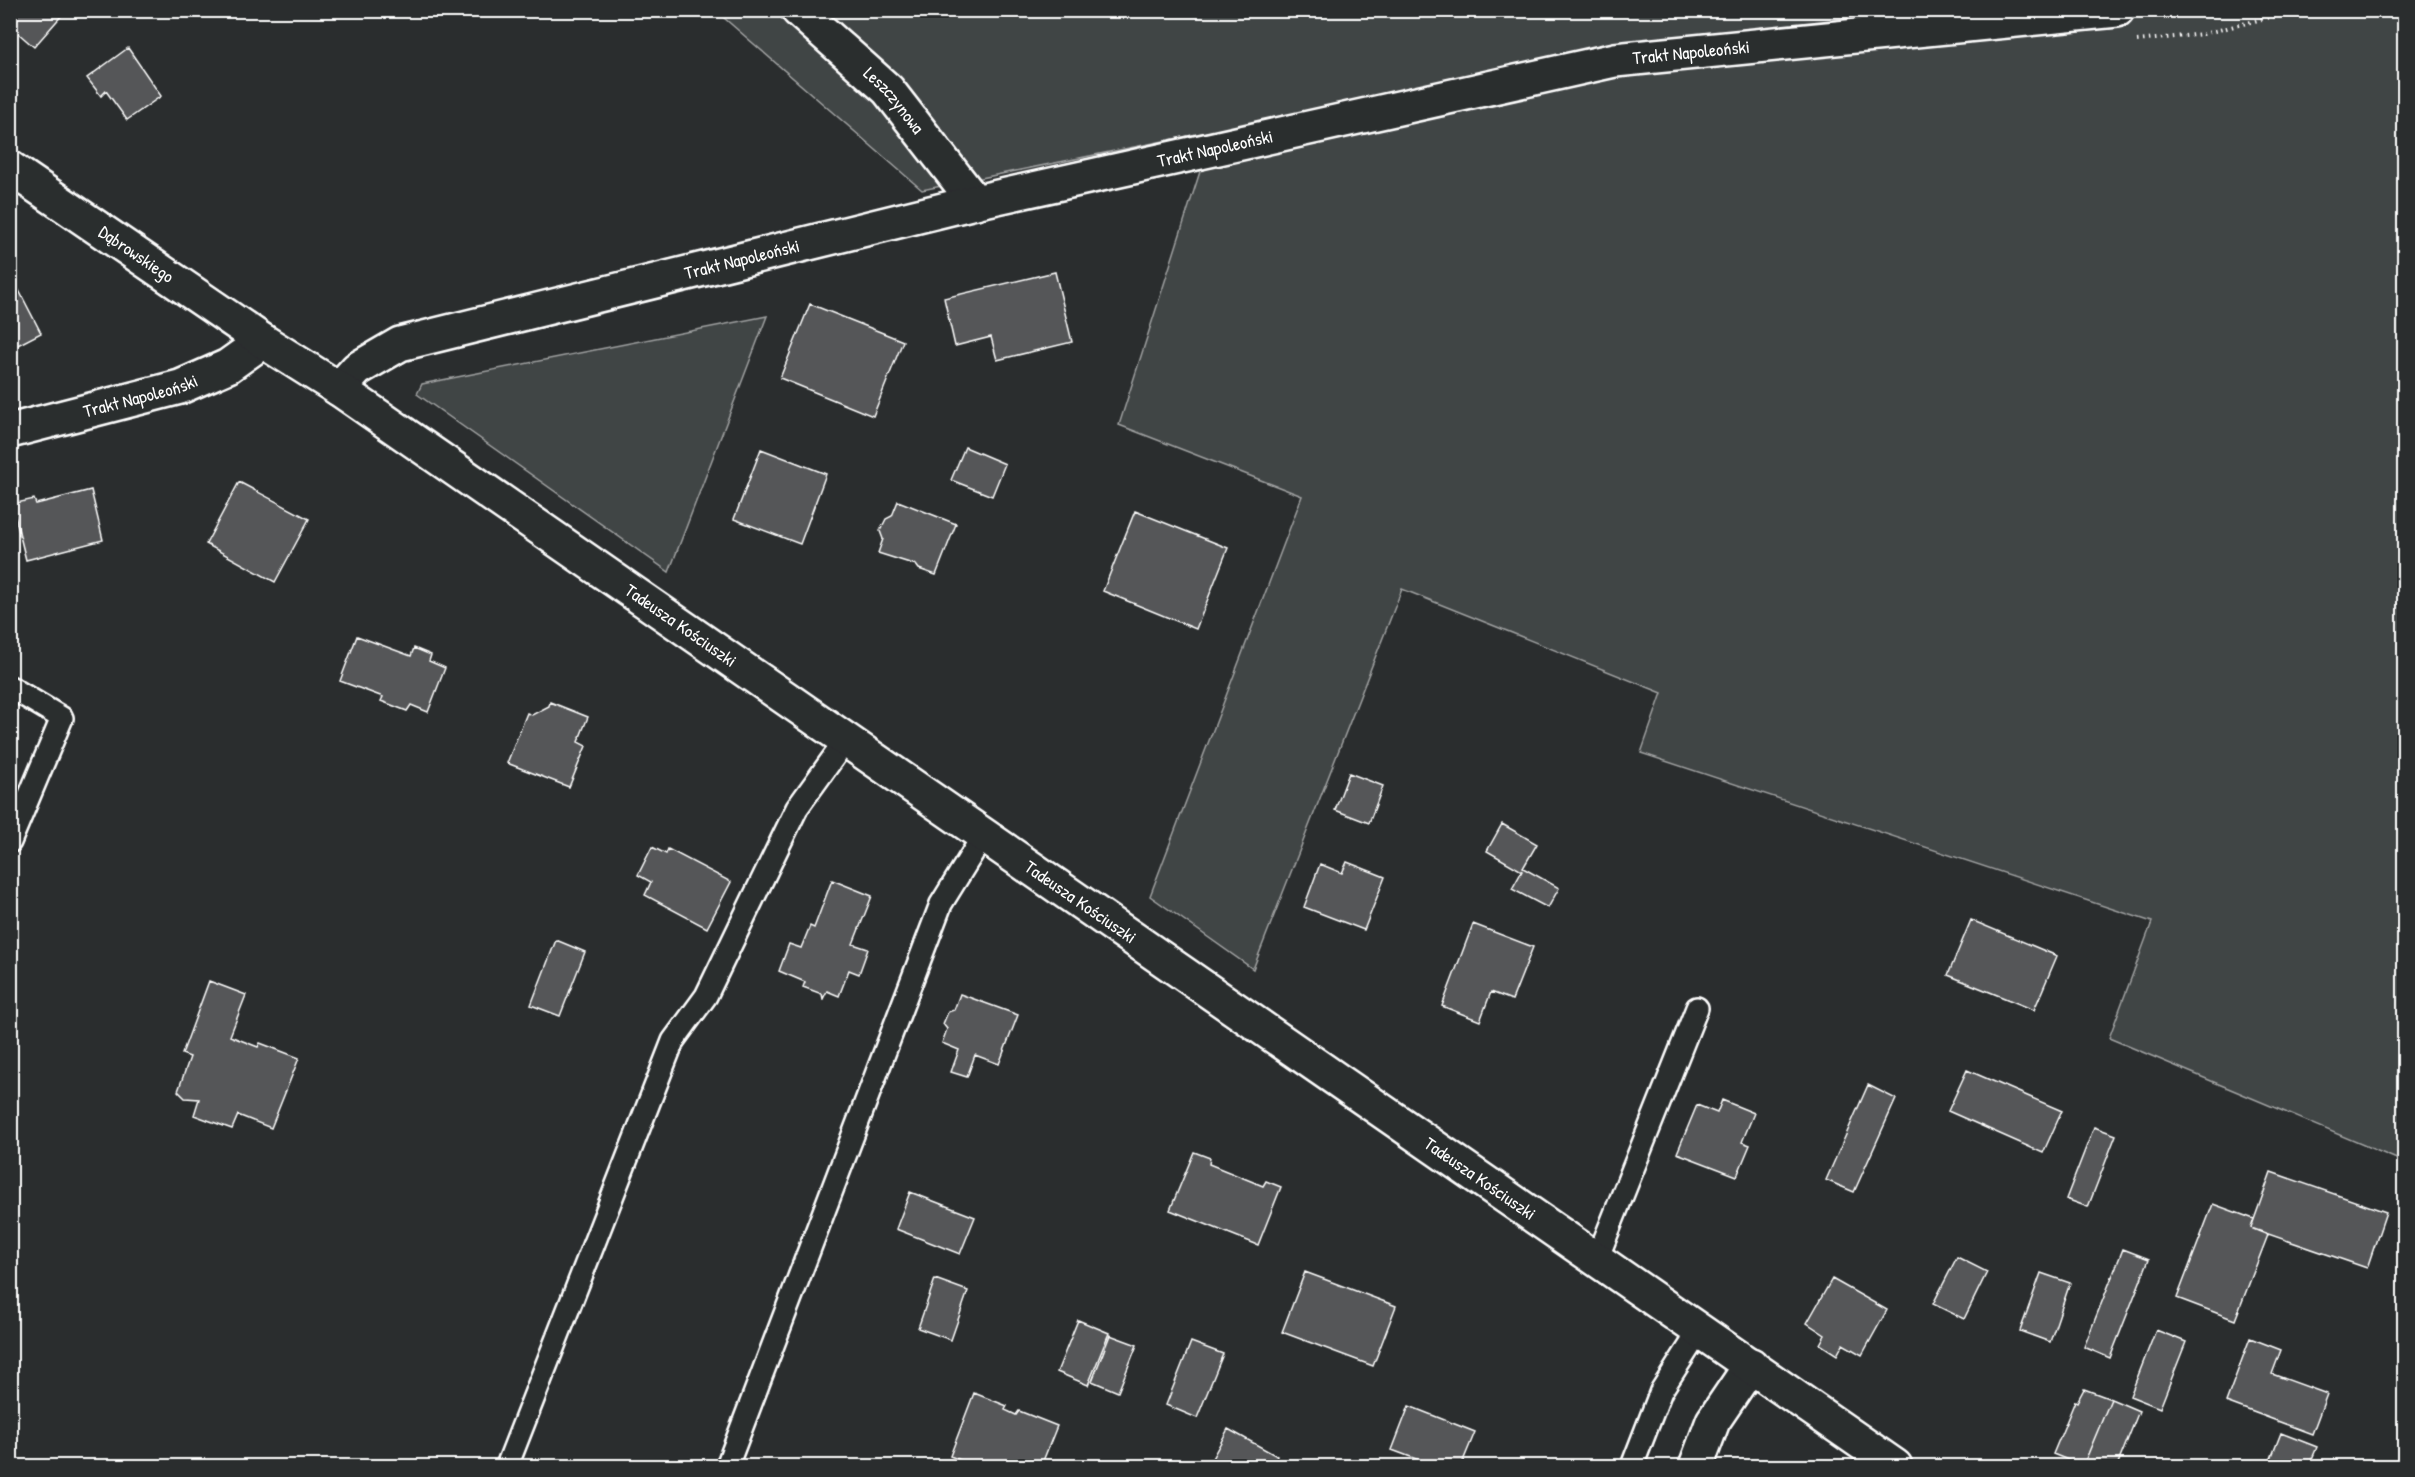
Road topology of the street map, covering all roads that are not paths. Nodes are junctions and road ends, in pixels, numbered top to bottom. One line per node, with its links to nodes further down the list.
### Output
1 (798, 10): 4 (street, Leszczynowa)
2 (2117, 10): 4 (street, Trakt Napoleoński)
3 (10, 168): 5 (street, Dąbrowskiego)
4 (975, 202): 6 (street, Trakt Napoleoński)
5 (263, 341): 6 (street, Tadeusza Kościuszki); 7 (street, Trakt Napoleoński)
6 (339, 389): 9 (street, Tadeusza Kościuszki)
7 (10, 431)
8 (10, 687): 11 (lane)
9 (846, 740): 10 (street, Tadeusza Kościuszki); 16 (lane)
10 (983, 836): 13 (street, Tadeusza Kościuszki); 17 (lane)
11 (10, 842)
12 (1698, 1008): 13 (lane)
13 (1597, 1259): 14 (street, Tadeusza Kościuszki)
14 (1700, 1330): 15 (street, Tadeusza Kościuszki); 18 (lane)
15 (1750, 1365): 19 (street); 20 (street, Tadeusza Kościuszki)
16 (507, 1467)
17 (727, 1467)
18 (1632, 1467)
19 (1696, 1467)
20 (1894, 1467)

